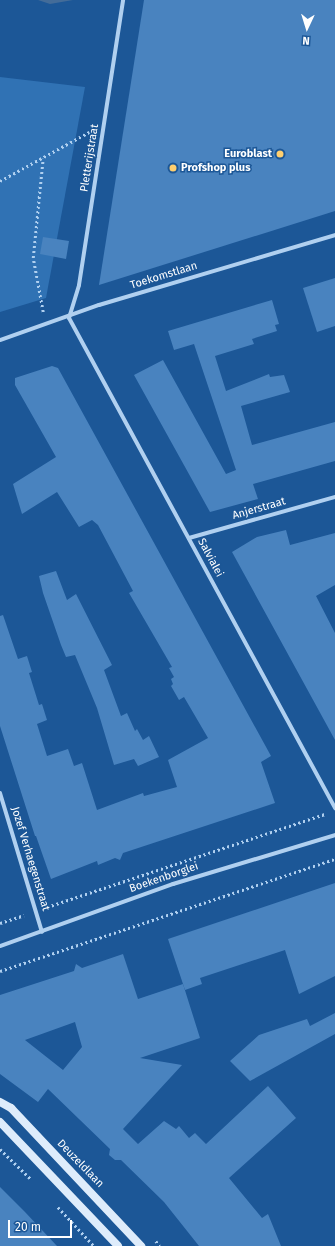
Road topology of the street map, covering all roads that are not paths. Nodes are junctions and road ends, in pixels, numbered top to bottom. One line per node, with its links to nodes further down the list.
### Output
1 (123, 0): 3 (street, Pletterijstraat)
2 (335, 235): 3 (street, Toekomstlaan)
3 (69, 318): 4 (street, Toekomstlaan); 6 (street, Salvialei)
4 (0, 340)
5 (335, 497): 6 (street, Anjerstraat)
6 (189, 538): 8 (street, Salvialei)
7 (0, 793): 10 (street, Jozef Verhaegenstraat)
8 (335, 808)
9 (335, 835): 10 (street, Boekenborglei)
10 (42, 932): 11 (street, Boekenborglei)
11 (0, 946)
12 (0, 1102): 15 (street, Deuzeldlaan)
13 (0, 1122): 14 (street)
14 (118, 1246)
15 (141, 1246)

